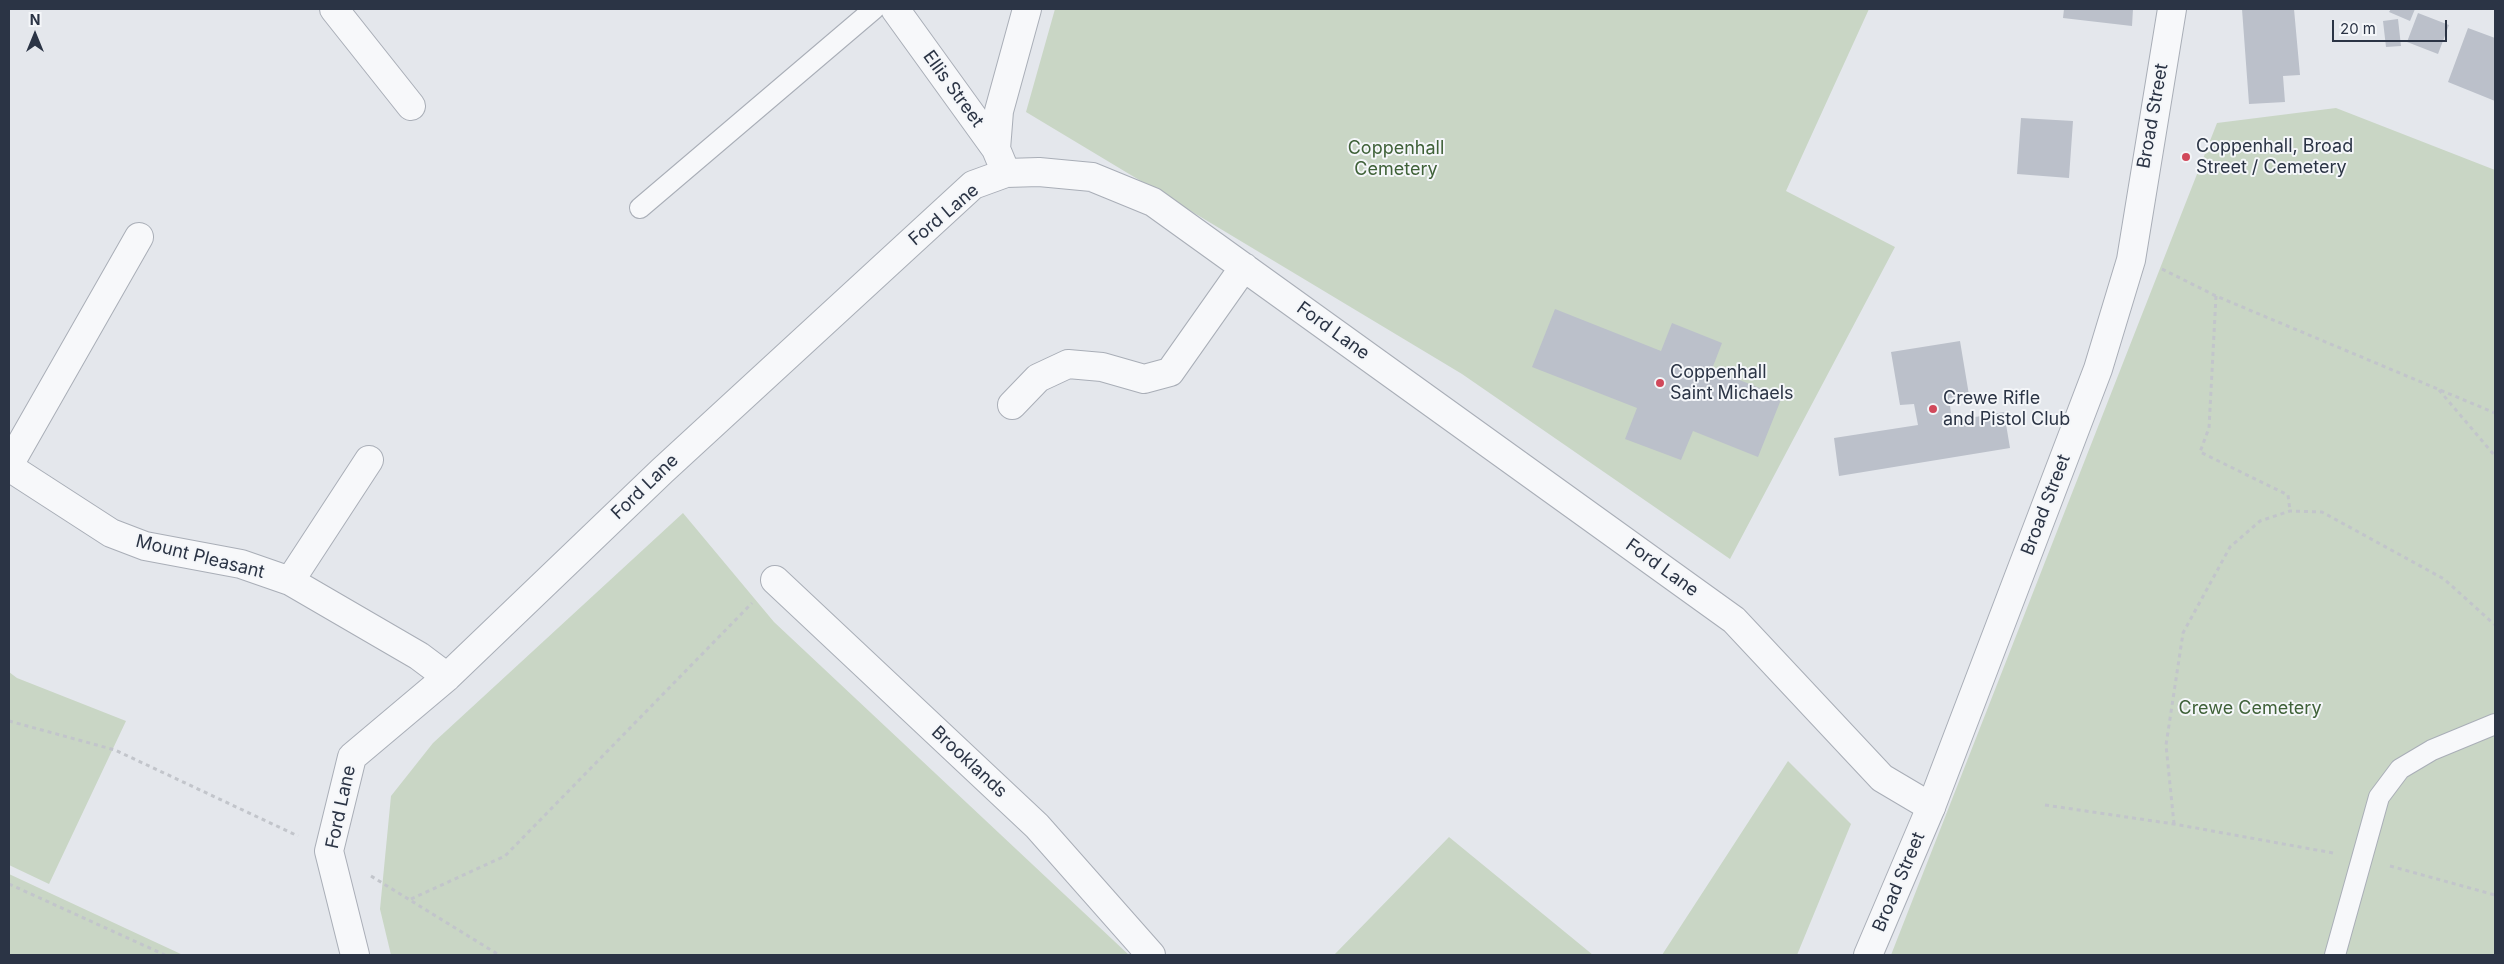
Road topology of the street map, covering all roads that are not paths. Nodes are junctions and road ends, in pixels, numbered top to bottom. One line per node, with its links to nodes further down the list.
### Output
1 (334, 9): 6 (street)
2 (874, 9): 8 (lane)
3 (895, 9): 7 (street, Ellis Street)
4 (1027, 9): 7 (street)
5 (2172, 9): 18 (street, Broad Street)
6 (411, 106)
7 (1001, 161): 10 (street, Ford Lane); 16 (street, Ford Lane)
8 (640, 208)
9 (139, 237): 13 (street, Mount Pleasant)
10 (1244, 267): 11 (street); 18 (street, Ford Lane)
11 (1012, 406)
12 (369, 460): 15 (street)
13 (9, 466): 15 (street, Mount Pleasant)
14 (775, 580): 20 (street, Brooklands)
15 (290, 581): 16 (street, Mount Pleasant)
16 (447, 678): 19 (street, Ford Lane)
17 (2495, 724): 22 (lane)
18 (1931, 807): 21 (street, Broad Street)
19 (356, 955)
20 (1151, 955)
21 (1868, 955)
22 (2334, 955)

